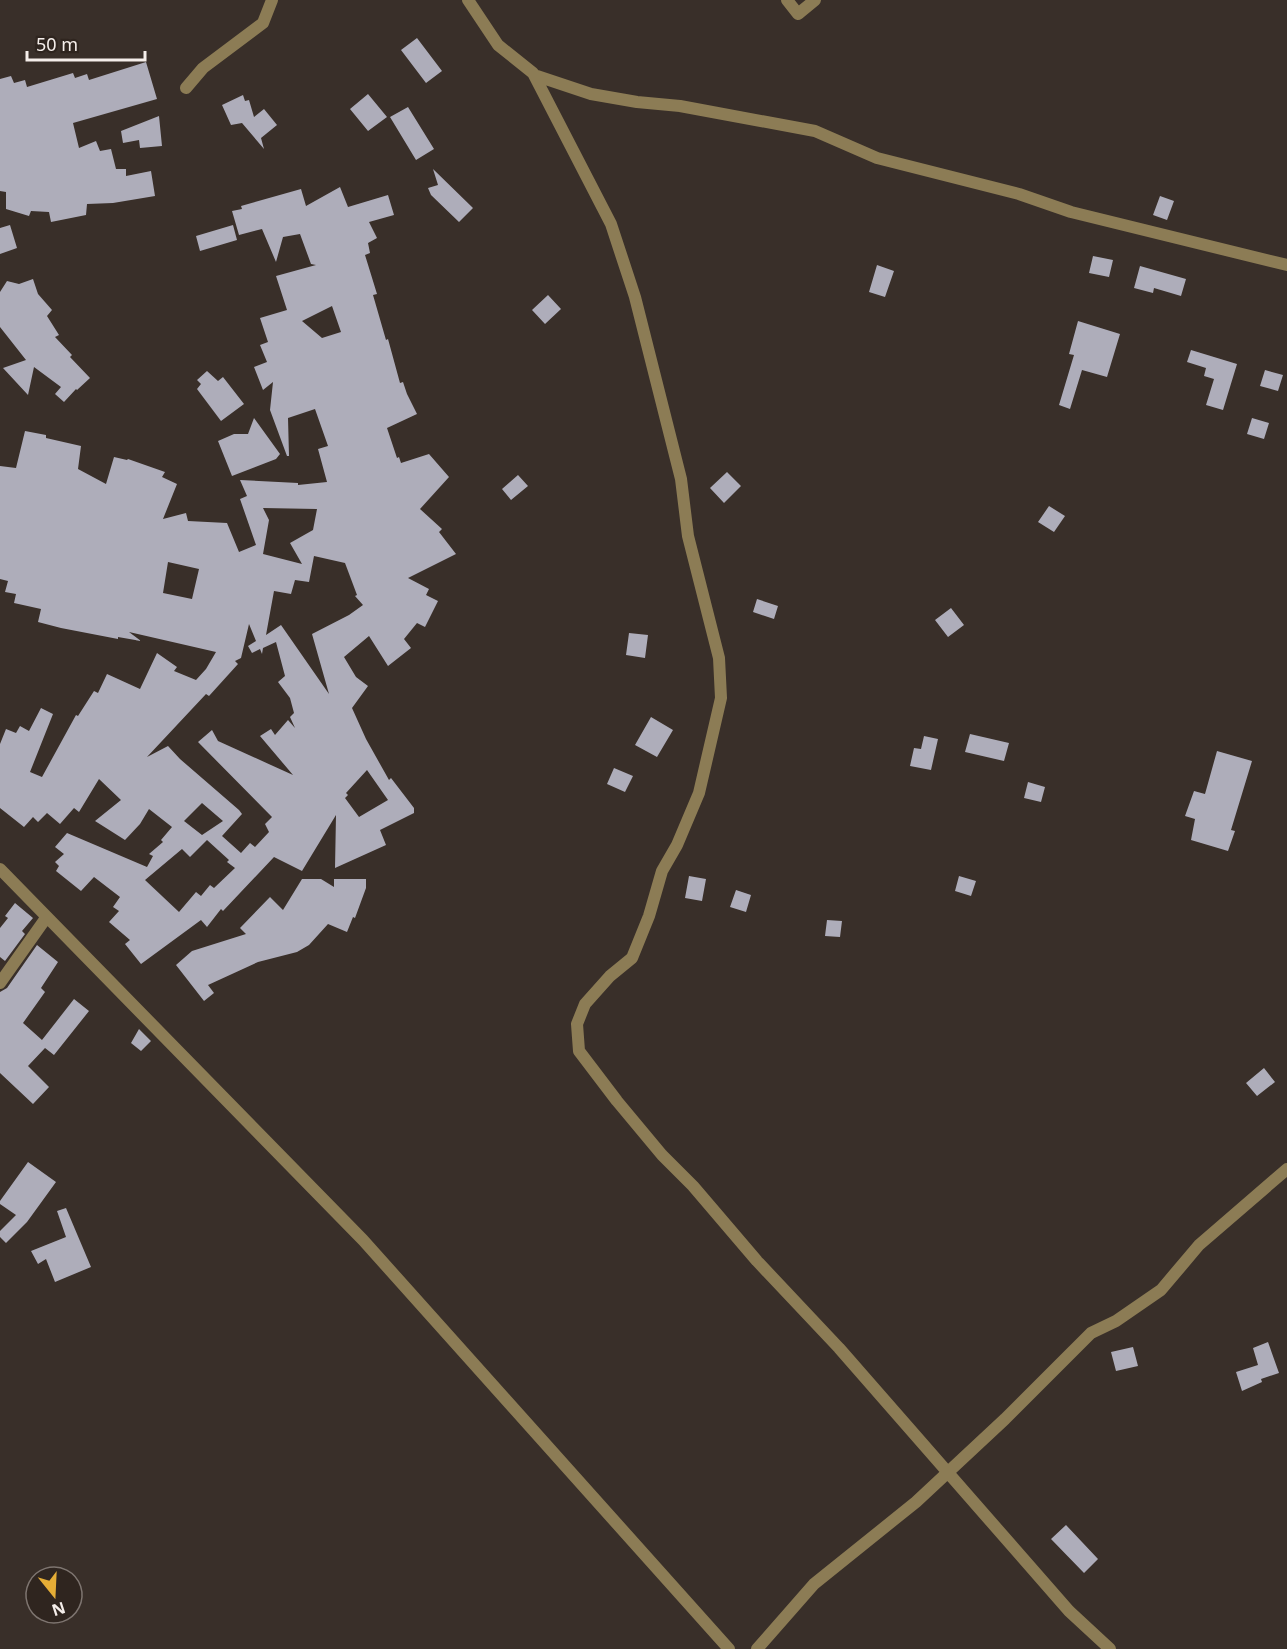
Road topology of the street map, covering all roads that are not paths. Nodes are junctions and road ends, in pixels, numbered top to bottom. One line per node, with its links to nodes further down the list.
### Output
1 (272, 0): 6 (street)
2 (468, 0): 5 (street)
3 (787, 0): 4 (street)
4 (815, 0)
5 (534, 75): 7 (street); 12 (street)
6 (186, 88)
7 (1287, 265)
8 (0, 869): 9 (street)
9 (46, 918): 10 (street); 13 (street)
10 (0, 983)
11 (1287, 1169): 12 (street)
12 (948, 1472): 14 (street); 15 (street)
13 (729, 1649)
14 (757, 1649)
15 (1110, 1649)

